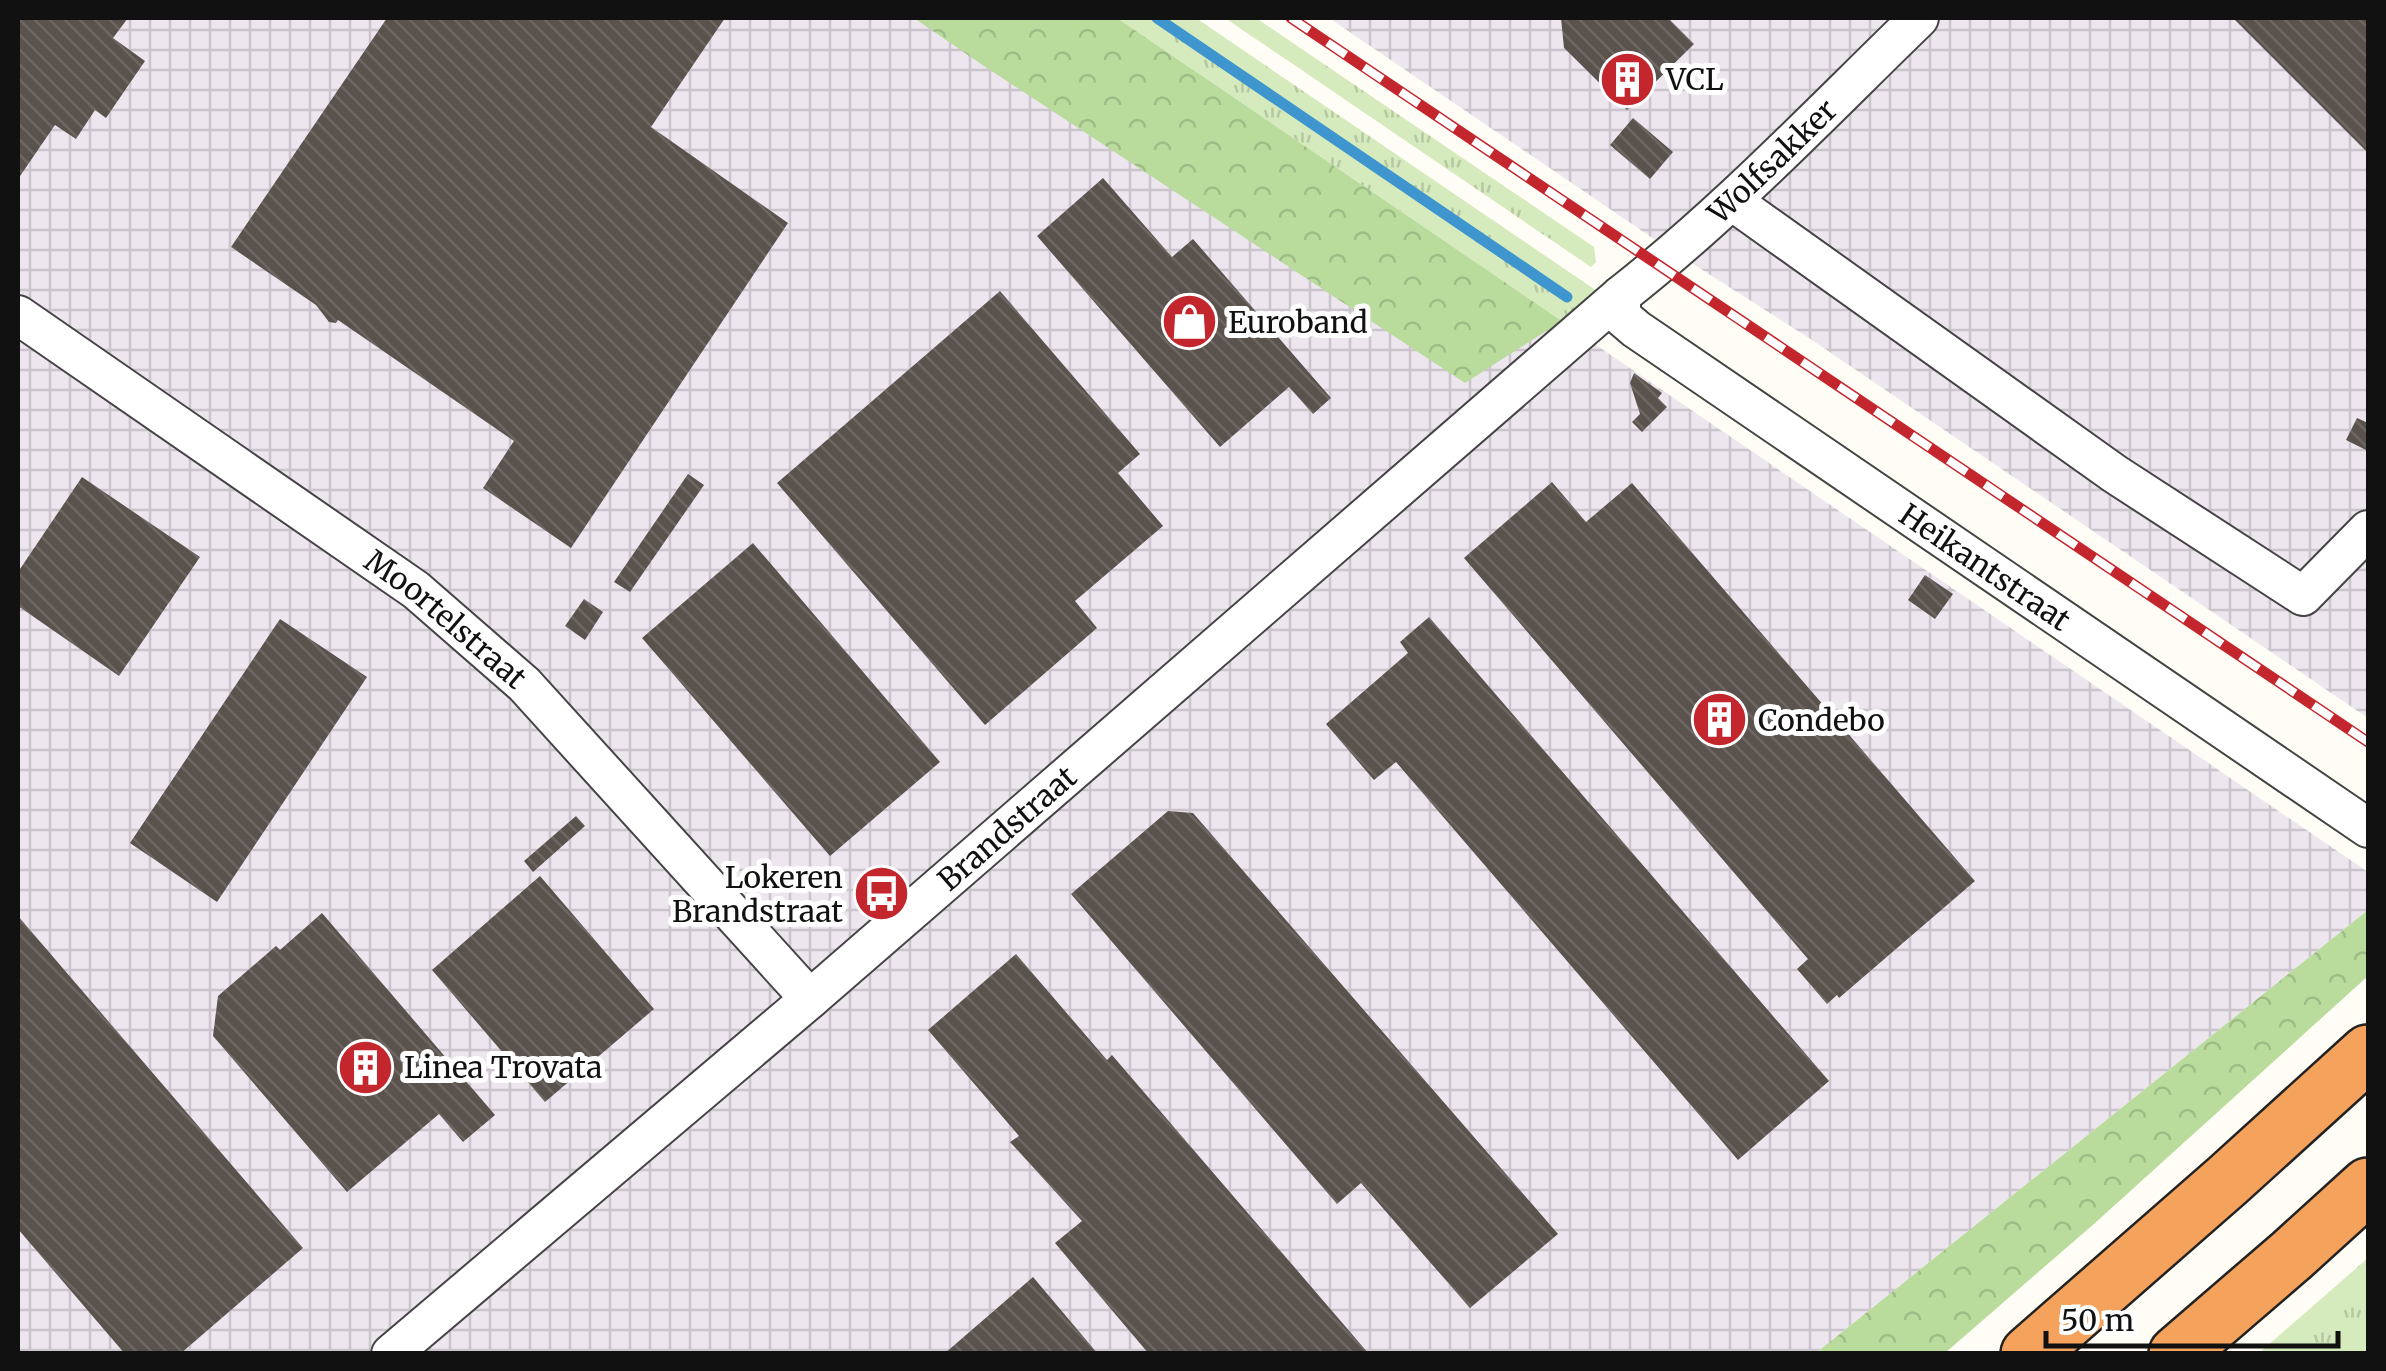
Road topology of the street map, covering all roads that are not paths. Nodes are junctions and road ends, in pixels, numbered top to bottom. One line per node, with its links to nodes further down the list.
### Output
1 (1918, 18): 2 (street, Wolfsakker)
2 (1732, 200): 3 (street, Wolfsakker); 5 (street)
3 (1620, 296): 6 (street, Heikantstraat); 7 (street, Brandstraat)
4 (18, 315): 7 (street, Moortelstraat)
5 (2368, 530)
6 (2368, 828)
7 (810, 999): 10 (street, Brandstraat)
8 (2368, 1053): 11 (highway)
9 (2368, 1186): 12 (highway)
10 (391, 1354)
11 (2029, 1354)
12 (2177, 1354)

